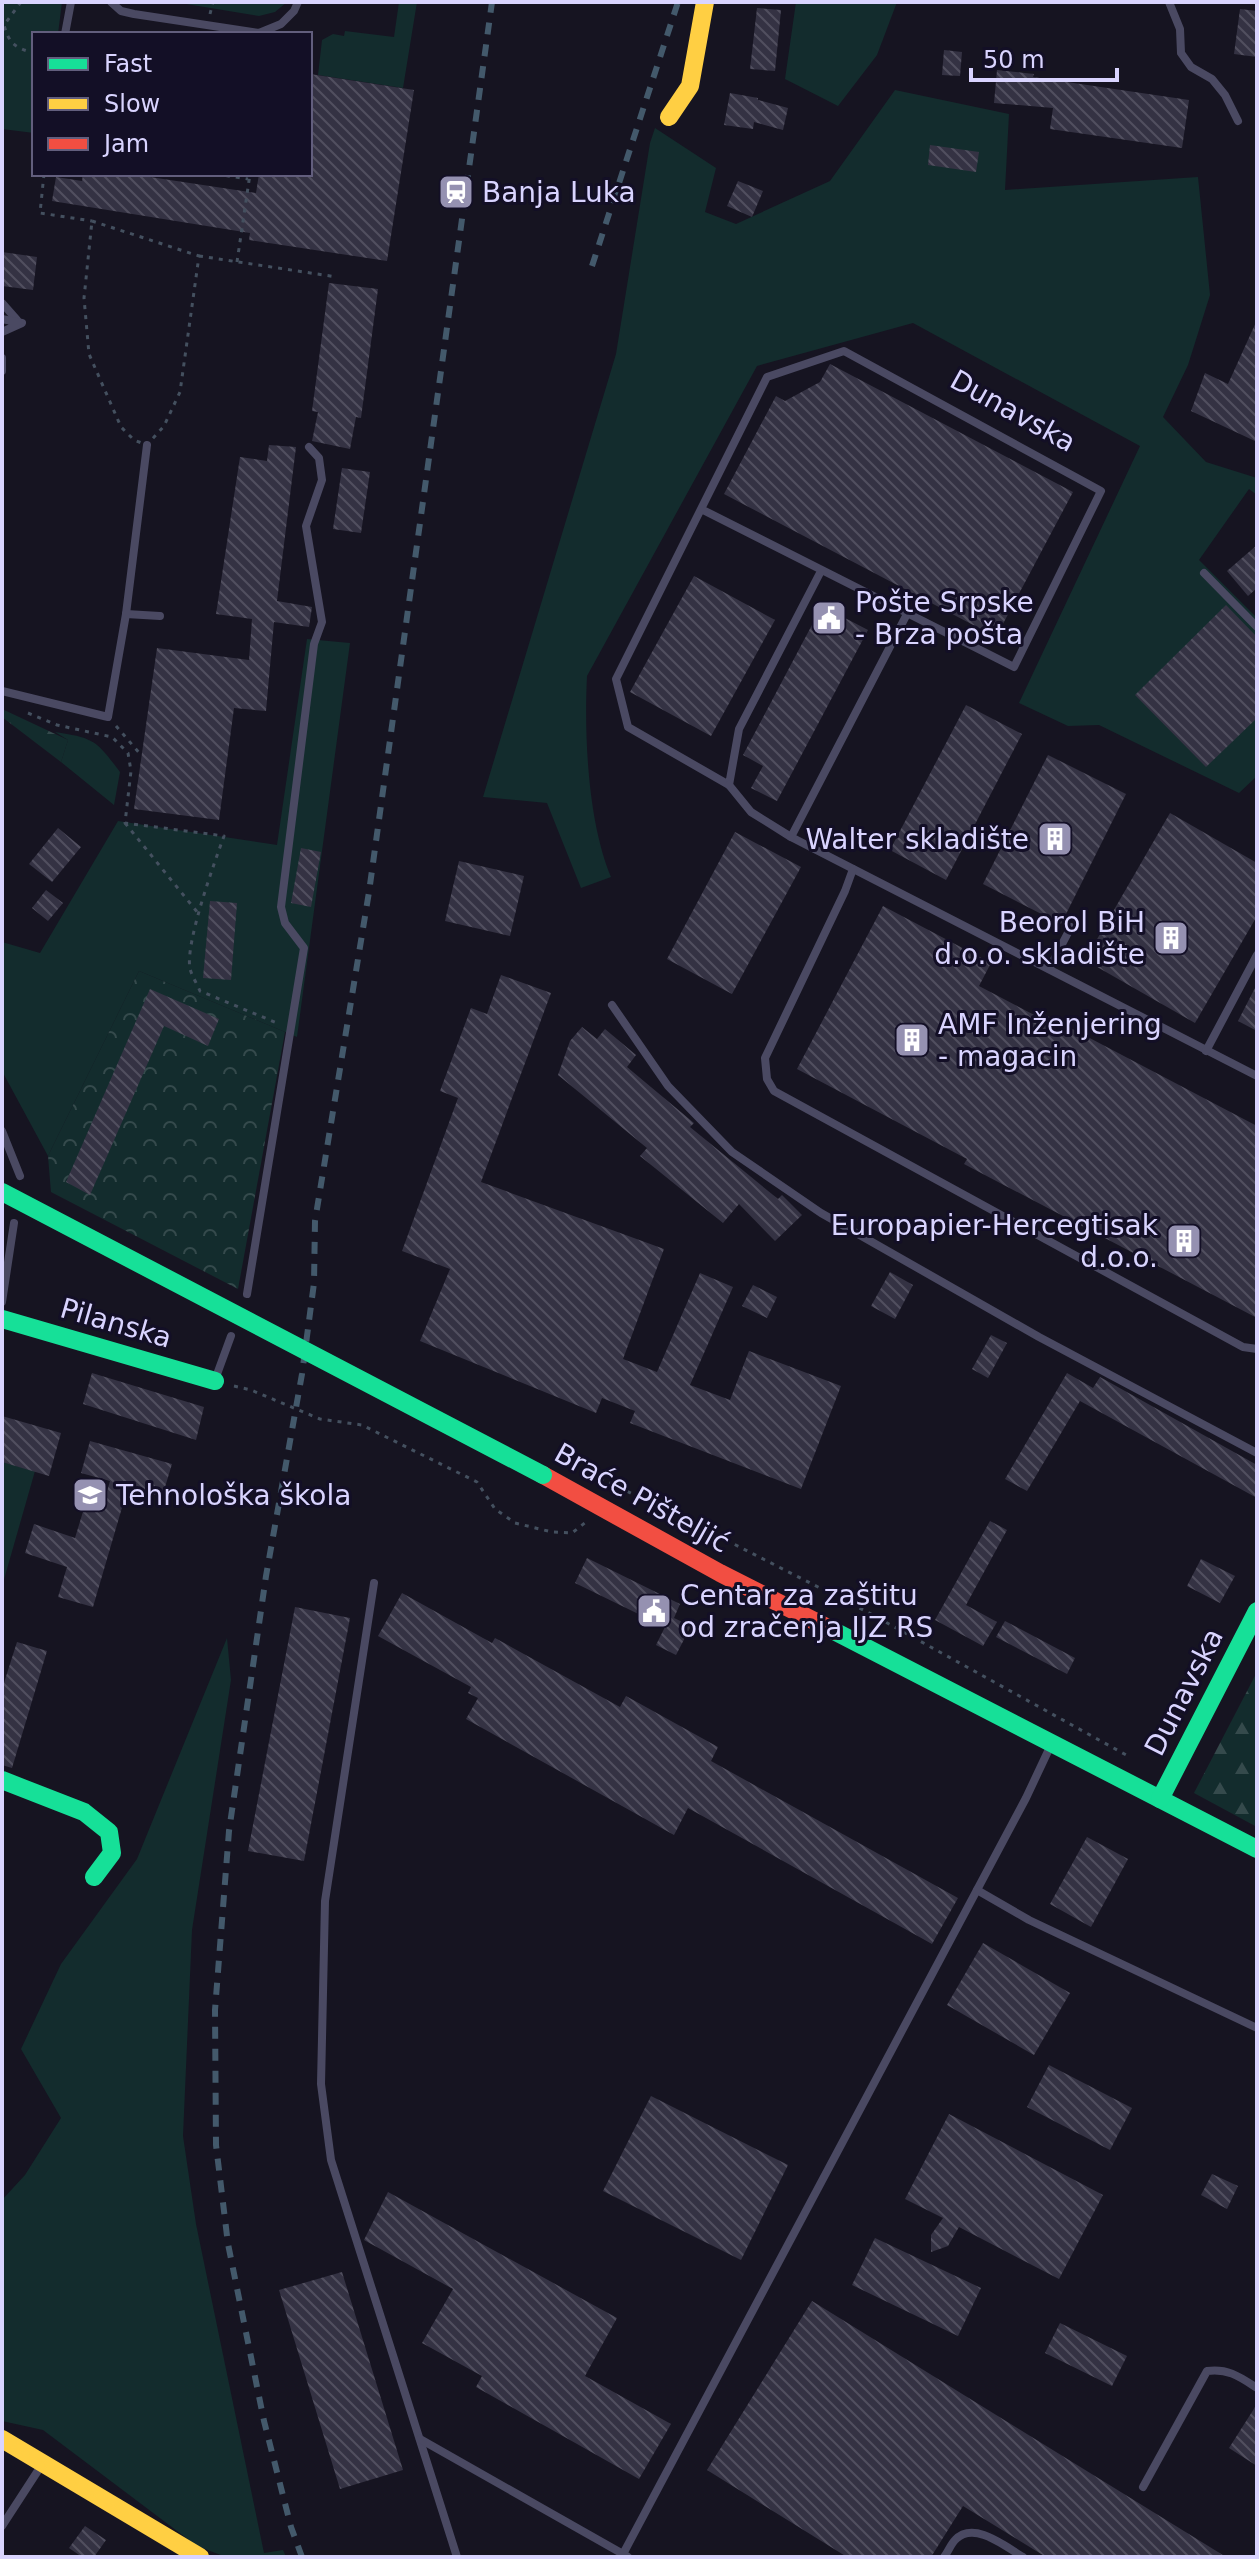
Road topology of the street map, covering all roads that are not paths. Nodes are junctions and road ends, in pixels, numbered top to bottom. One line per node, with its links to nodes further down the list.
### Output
1 (71, 2): 6 (lane)
2 (111, 2): 7 (lane)
3 (298, 2): 8 (lane)
4 (705, 2): 9 (street)
5 (1169, 2): 10 (lane)
6 (65, 32)
7 (252, 32)
8 (261, 32)
9 (669, 117)
10 (1238, 121)
11 (2, 303): 13 (lane)
12 (2, 319): 13 (lane)
13 (18, 321): 14 (lane)
14 (2, 332)
15 (2, 358): 16 (lane)
16 (2, 371)
17 (147, 445): 22 (lane)
18 (309, 447): 40 (lane)
19 (701, 509): 20 (lane, Dunavska); 23 (lane, Dunavska); 27 (lane, Dunavska)
20 (821, 571): 23 (lane, Dunavska); 27 (lane)
21 (1204, 573): 25 (lane)
22 (126, 614): 24 (lane); 26 (lane)
23 (907, 614): 28 (lane)
24 (160, 616)
25 (1257, 627)
26 (2, 691)
27 (729, 785): 28 (lane, Dunavska)
28 (791, 837): 29 (lane, Dunavska)
29 (853, 869): 32 (lane, Dunavska); 44 (lane)
30 (1071, 927): 32 (lane)
31 (1257, 955): 34 (lane)
32 (1049, 969): 34 (lane, Dunavska)
33 (612, 1005): 46 (lane)
34 (1206, 1051): 35 (lane, Dunavska)
35 (1257, 1076)
36 (2, 1131): 37 (lane)
37 (20, 1176)
38 (2, 1192): 49 (street, Braće Pišteljić, bridge)
39 (14, 1223): 41 (lane)
40 (247, 1294)
41 (2, 1302)
42 (2, 1319): 45 (street, Pilanska)
43 (231, 1336): 45 (lane)
44 (1257, 1349)
45 (215, 1381)
46 (1257, 1453)
47 (374, 1583): 58 (lane)
48 (1257, 1611): 51 (street, Dunavska)
49 (1052, 1743): 51 (street, Braće Pišteljić); 54 (lane)
50 (2, 1780): 53 (street)
51 (1160, 1799): 52 (street, Braće Pišteljić)
52 (1257, 1849)
53 (94, 1877)
54 (977, 1890): 55 (lane); 62 (lane)
55 (1257, 2028)
56 (1257, 2388): 60 (lane)
57 (2, 2439): 59 (street)
58 (420, 2439): 62 (lane); 64 (lane)
59 (43, 2463): 61 (lane); 63 (street)
60 (1143, 2487)
61 (2, 2526)
62 (624, 2556)
63 (200, 2557)
64 (457, 2557)
65 (944, 2557): 66 (lane)
66 (1023, 2557)

